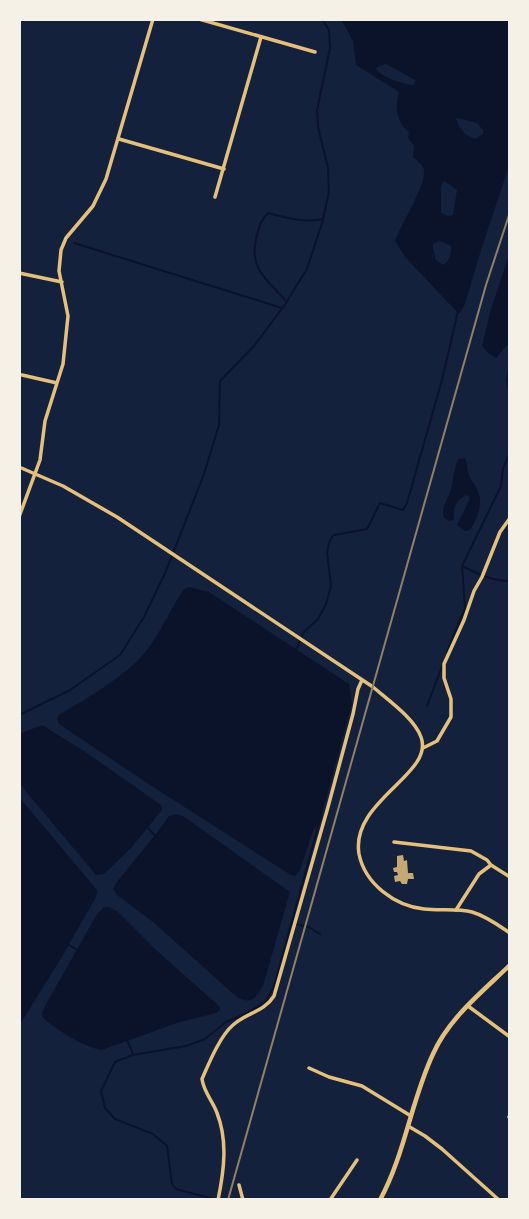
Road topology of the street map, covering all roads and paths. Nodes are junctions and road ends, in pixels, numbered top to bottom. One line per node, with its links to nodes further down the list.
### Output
1 (153, 19): 5 (street)
2 (199, 19): 3 (street)
3 (261, 37): 4 (street); 6 (street)
4 (315, 52)
5 (118, 139): 6 (street); 9 (street)
6 (223, 169): 7 (street)
7 (215, 197)
8 (19, 273): 9 (street)
9 (62, 282): 11 (street)
10 (22, 375): 11 (street)
11 (57, 383): 13 (street)
12 (19, 467): 13 (street)
13 (35, 473): 14 (street); 16 (street)
14 (19, 517)
15 (510, 518): 17 (street)
16 (362, 680): 17 (street); 31 (street)
17 (423, 748): 21 (street)
18 (394, 842): 19 (street)
19 (491, 865): 20 (street); 21 (street)
20 (510, 877)
21 (456, 910): 22 (street)
22 (510, 933)
23 (510, 965): 24 (main road)
24 (468, 1006): 25 (street); 27 (main road)
25 (510, 1037)
26 (309, 1068): 27 (street)
27 (411, 1116): 28 (main road)
28 (408, 1126): 34 (main road); 35 (street)
29 (357, 1160): 33 (street)
30 (239, 1185): 32 (street)
31 (218, 1200)
32 (243, 1200)
33 (330, 1200)
34 (380, 1200)
35 (499, 1200)

